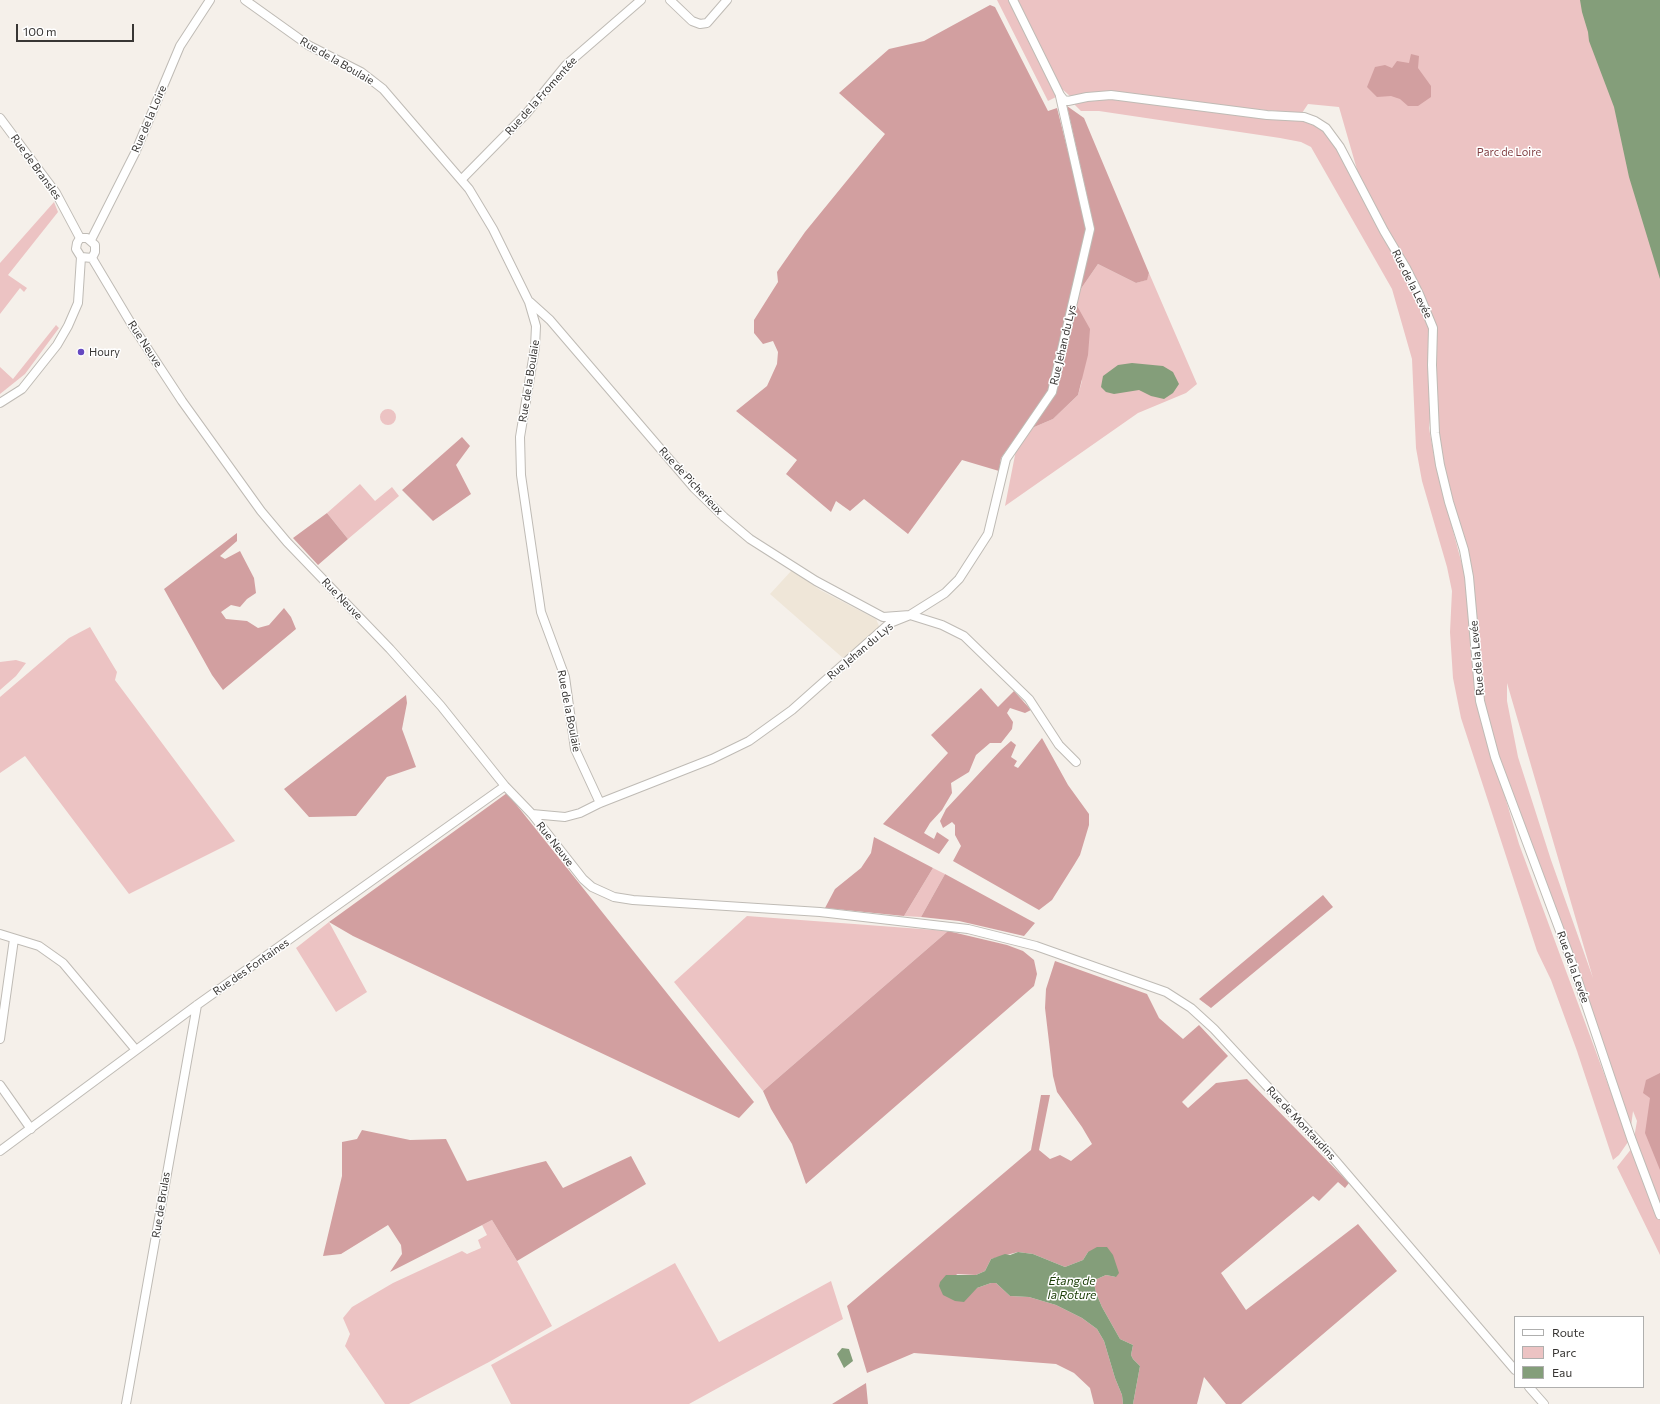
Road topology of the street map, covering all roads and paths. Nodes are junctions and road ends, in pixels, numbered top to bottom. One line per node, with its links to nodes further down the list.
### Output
1 (210, 0): 11 (street, Rue de la Loire)
2 (641, 0): 9 (street, Rue de la Fromentée)
3 (670, 0): 4 (street)
4 (727, 0)
5 (1013, 0): 7 (street, Rue Jehan du Lys)
6 (250, 1): 9 (street, Rue de la Boulaie)
7 (1060, 95): 18 (street, Rue Jehan du Lys); 32 (street, Rue de la Levée)
8 (0, 118): 10 (street, Rue de Bransles)
9 (462, 180): 14 (street, Rue de la Boulaie)
10 (80, 238): 11 (street); 12 (street)
11 (91, 240): 13 (street)
12 (81, 257): 13 (street); 17 (street)
13 (92, 258): 20 (street, Rue Neuve)
14 (529, 302): 15 (street, Rue de Picherieux); 16 (street, Rue de la Boulaie)
15 (554, 325): 16 (street); 18 (street, Rue de Picherieux)
16 (536, 331): 21 (street, Rue de la Boulaie)
17 (0, 403)
18 (910, 616): 19 (street); 21 (street, Rue Jehan du Lys)
19 (1076, 762)
20 (505, 786): 22 (street, Rue Neuve); 26 (street, Rue des Fontaines)
21 (600, 803): 22 (street, Rue Jehan du Lys)
22 (532, 814): 25 (street, Rue Neuve)
23 (0, 934): 24 (street)
24 (14, 939): 27 (street); 28 (street)
25 (1036, 946): 33 (street, Rue de Montaudins)
26 (197, 1005): 28 (street, Rue des Fontaines); 35 (street, Rue de Brulas)
27 (0, 1039)
28 (136, 1050): 30 (street, Rue des Fontaines)
29 (0, 1085): 30 (street)
30 (31, 1128): 31 (street, Rue des Fontaines)
31 (0, 1151)
32 (1660, 1215)
33 (1514, 1369)
34 (1530, 1388): 36 (street)
35 (126, 1404)
36 (1544, 1404)

